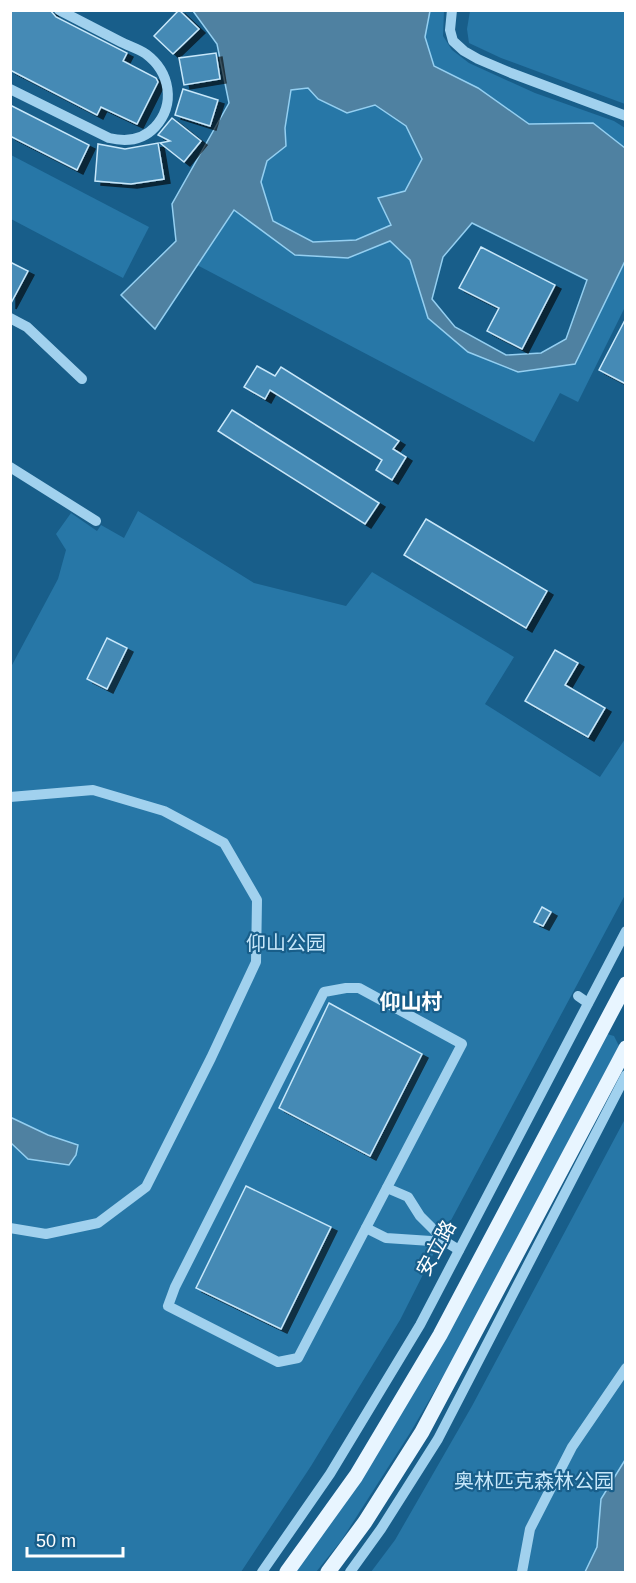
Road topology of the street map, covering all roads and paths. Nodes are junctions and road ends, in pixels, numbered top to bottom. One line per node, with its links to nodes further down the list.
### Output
1 (59, 10): 3 (street)
2 (452, 10): 4 (street)
3 (10, 89)
4 (626, 116)
5 (10, 318): 6 (street)
6 (82, 379)
7 (10, 467): 8 (street)
8 (96, 521)
9 (10, 797): 17 (street)
10 (626, 931): 13 (street, 安立路)
11 (626, 984): 23 (main road)
12 (578, 996): 13 (street)
13 (588, 1003): 20 (street, 安立路)
14 (626, 1048): 24 (main road)
15 (626, 1076): 25 (street)
16 (387, 1188): 18 (street); 18 (street); 19 (street)
17 (10, 1228)
18 (366, 1228): 19 (street)
19 (446, 1242): 20 (street)
20 (459, 1250): 22 (street, 安立路)
21 (626, 1368): 26 (street)
22 (261, 1572)
23 (287, 1572)
24 (328, 1572)
25 (350, 1572)
26 (522, 1572)

